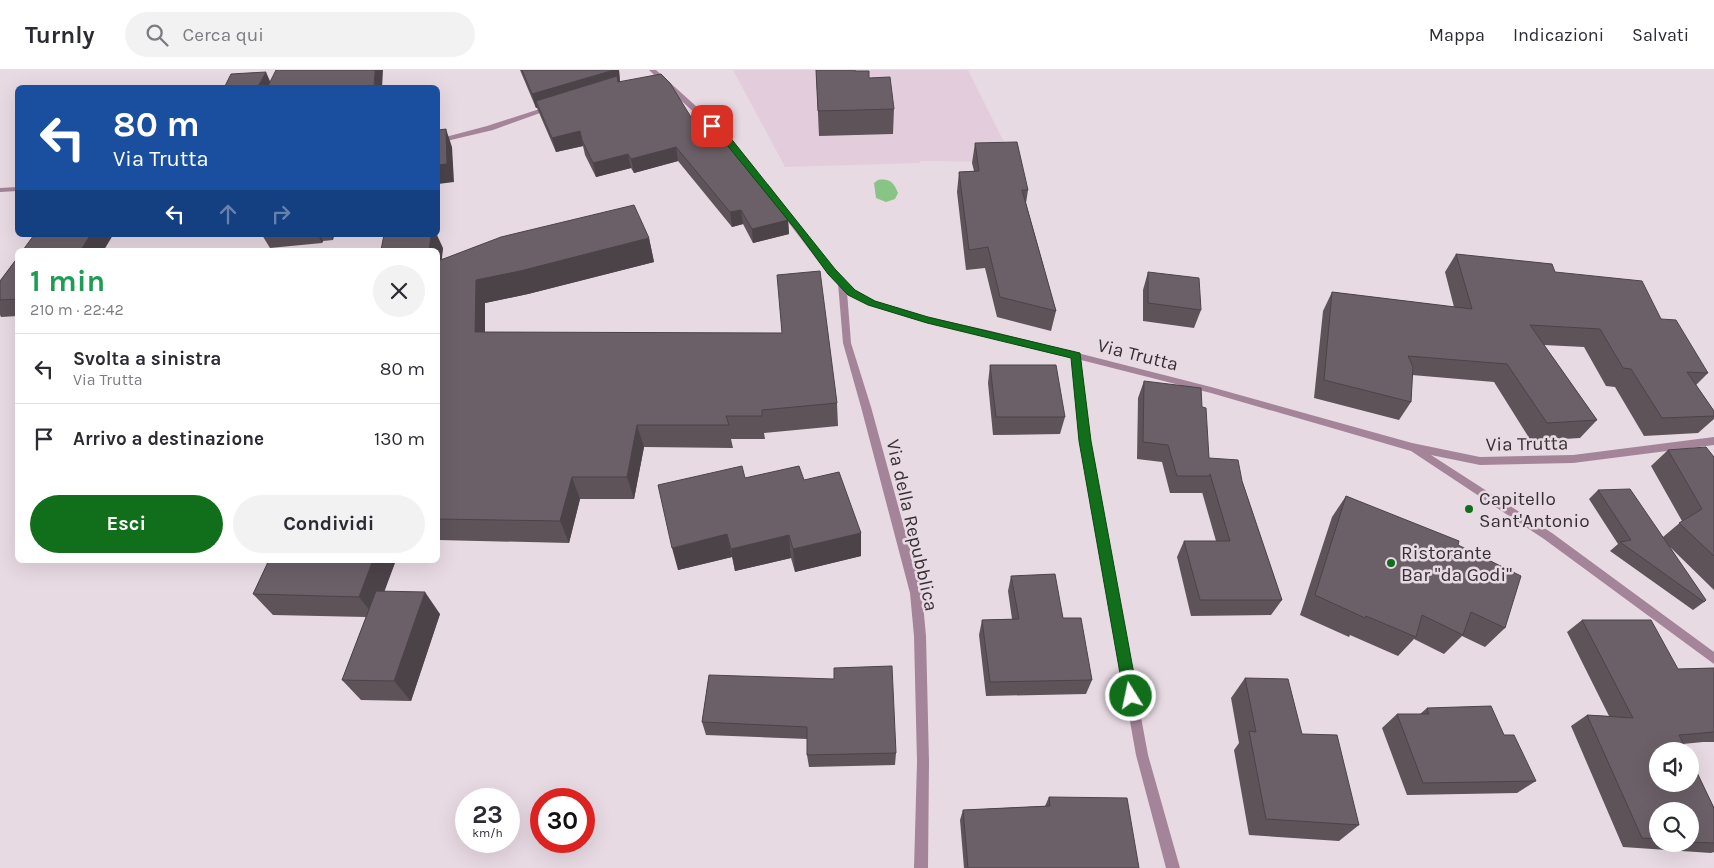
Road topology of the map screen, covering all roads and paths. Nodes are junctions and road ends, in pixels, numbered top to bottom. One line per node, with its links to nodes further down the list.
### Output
1 (653, 75): 6 (street, Via Trutta)
2 (563, 103): 3 (street)
3 (440, 140)
4 (15, 189): 5 (street)
5 (0, 190)
6 (842, 283): 7 (street, Via Trutta); 11 (street, Via della Repubblica)
7 (1076, 355): 9 (street, Via Trutta); 12 (street)
8 (1714, 441): 9 (street, Via Trutta)
9 (1412, 447): 10 (street)
10 (1714, 659)
11 (921, 868)
12 (1173, 868)

